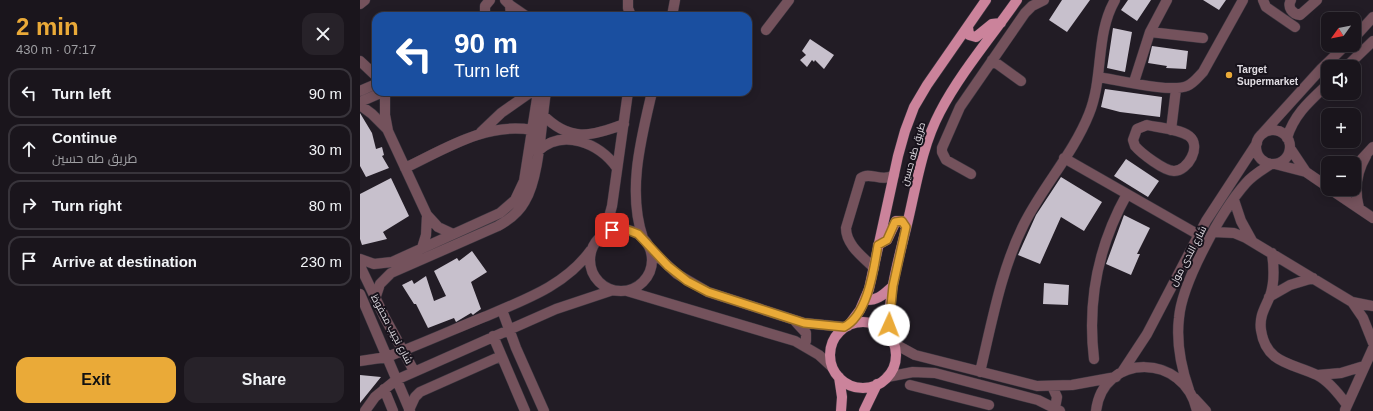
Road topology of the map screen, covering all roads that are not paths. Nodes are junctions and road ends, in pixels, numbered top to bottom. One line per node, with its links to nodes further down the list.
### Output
1 (366, 0): 14 (street)
2 (678, 0): 17 (street)
3 (789, 0): 24 (street)
4 (986, 0): 16 (main road, طريق طه حسين)
5 (1018, 0): 21 (main road, طريق طه حسين)
6 (1044, 0): 30 (street)
7 (1115, 0): 34 (street)
8 (1167, 0): 26 (street)
9 (1244, 0): 38 (street)
10 (1263, 0): 23 (street)
11 (1291, 0): 12 (street)
12 (1317, 0)
13 (486, 2): 18 (street)
14 (360, 3)
15 (507, 3): 19 (street)
16 (979, 5): 22 (main road, طريق طه حسين)
17 (673, 11)
18 (485, 12)
19 (520, 12)
20 (1373, 17): 25 (street)
21 (1001, 23): 22 (main road); 80 (main road, طريق طه حسين)
22 (968, 27): 71 (main road, طريق طه حسين)
23 (1294, 27)
24 (766, 30)
25 (1361, 30)
26 (1150, 32): 27 (street); 36 (street)
27 (1203, 38)
28 (1373, 41): 31 (street)
29 (1339, 52): 49 (street, شارع الندى مول)
30 (992, 60): 35 (street); 70 (street)
31 (1353, 60)
32 (360, 61): 33 (street)
33 (372, 72)
34 (1098, 77): 36 (street); 64 (street)
35 (1021, 81)
36 (1134, 82): 38 (street)
37 (372, 86): 39 (street)
38 (1176, 89): 55 (street)
39 (360, 91)
40 (1321, 91): 51 (street)
41 (374, 96): 48 (street)
42 (384, 96): 56 (street)
43 (525, 96): 57 (street)
44 (537, 96): 54 (street)
45 (545, 96): 52 (street)
46 (628, 96): 53 (street)
47 (651, 96): 85 (street)
48 (360, 102)
49 (1288, 104): 51 (street); 59 (street, شارع الندى مول)
50 (360, 105): 56 (street)
51 (1300, 112): 60 (street)
52 (542, 114): 58 (street); 62 (street)
53 (624, 124): 58 (street); 68 (street)
54 (532, 130): 57 (street); 77 (street)
55 (1171, 130): 55 (street)
56 (388, 131): 67 (street)
57 (479, 134): 67 (street)
58 (578, 138): 62 (street); 68 (street)
59 (1259, 139): 60 (street); 66 (street); 83 (street, شارع الندى مول)
60 (1289, 143): 66 (street); 69 (street)
61 (1373, 147): 63 (street)
62 (538, 151): 77 (street)
63 (1366, 156): 65 (street); 76 (street)
64 (1064, 158): 73 (street); 123 (street)
65 (1361, 160)
66 (1273, 164): 69 (street); 75 (street, شارع الندى مول)
67 (405, 168): 78 (street)
68 (617, 168): 84 (street)
69 (1306, 172): 72 (street)
70 (971, 174)
71 (894, 175): 87 (main road, طريق طه حسين); 94 (street)
72 (1321, 179)
73 (1127, 194): 83 (street); 117 (street)
74 (1341, 196): 76 (street)
75 (1234, 200): 81 (street, شارع الندى مول); 86 (street)
76 (1359, 208): 79 (street)
77 (514, 209): 82 (street); 101 (street)
78 (427, 215): 82 (street); 88 (street)
79 (1373, 218)
80 (906, 227): 87 (main road); 96 (main road, طريق طه حسين)
81 (1214, 232): 86 (street); 135 (street, شارع الندى مول)
82 (453, 234): 88 (street)
83 (1199, 235): 125 (street, شارع الندى مول)
84 (600, 237): 85 (street); 90 (street)
85 (643, 238): 89 (street)
86 (1252, 241): 91 (street)
87 (878, 245): 94 (main road, طريق طه حسين)
88 (422, 248): 92 (street)
89 (650, 249): 98 (street); 106 (street)
90 (591, 250): 97 (street); 105 (street)
91 (1272, 253): 95 (street); 100 (street)
92 (360, 259)
93 (360, 266): 101 (street, شارع نجيب محفوظ)
94 (874, 268): 102 (main road, طريق طه حسين)
95 (1313, 278): 100 (street); 103 (street)
96 (893, 286): 102 (main road); 110 (main road, طريق طه حسين)
97 (613, 290): 98 (street); 108 (street)
98 (627, 291): 112 (street)
99 (360, 294): 116 (street, شارع نجيب محفوظ)
100 (1269, 297): 126 (street)
101 (375, 299): 114 (street, شارع نجيب محفوظ)
102 (865, 300): 107 (main road, طريق طه حسين)
103 (1352, 302): 104 (street); 111 (street)
104 (1373, 306)
105 (502, 310): 108 (street); 114 (street)
106 (794, 320): 107 (street); 112 (street)
107 (846, 326): 110 (main road); 121 (main road)
108 (510, 329): 109 (street); 143 (street)
109 (493, 336): 115 (street); 122 (street)
110 (892, 340): 119 (street); 128 (main road)
111 (1373, 343)
112 (803, 345): 121 (street)
113 (1373, 348): 120 (street)
114 (402, 351): 116 (street); 122 (street, شارع نجيب محفوظ)
115 (501, 356): 139 (street); 142 (street)
116 (387, 357): 118 (street); 129 (street, شارع نجيب محفوظ)
117 (1094, 359)
118 (360, 361)
119 (941, 362): 123 (street); 124 (street)
120 (1364, 366): 126 (street); 137 (street)
121 (832, 367): 127 (main road)
122 (414, 371): 129 (street)
123 (980, 372): 132 (street)
124 (937, 374): 128 (street); 134 (street)
125 (1119, 375): 132 (street); 135 (street); 146 (street, شارع الندى مول)
126 (1318, 375): 137 (street)
127 (838, 377): 130 (main road); 144 (main road)
128 (887, 377): 130 (main road)
129 (396, 380): 133 (street); 139 (street, شارع نجيب محفوظ)
130 (878, 384): 145 (main road)
131 (910, 385): 136 (street)
132 (1052, 386): 138 (street)
133 (384, 388): 140 (street); 141 (street)
134 (992, 389): 136 (street); 138 (street)
135 (1191, 393): 147 (street, شارع الندى مول); 148 (street)
136 (989, 408)
137 (1346, 408)
138 (1058, 409)
139 (410, 410)
140 (365, 411)
141 (393, 411)
142 (525, 411)
143 (544, 411)
144 (841, 411)
145 (864, 411)
146 (1096, 411)
147 (1197, 411)
148 (1206, 411)

